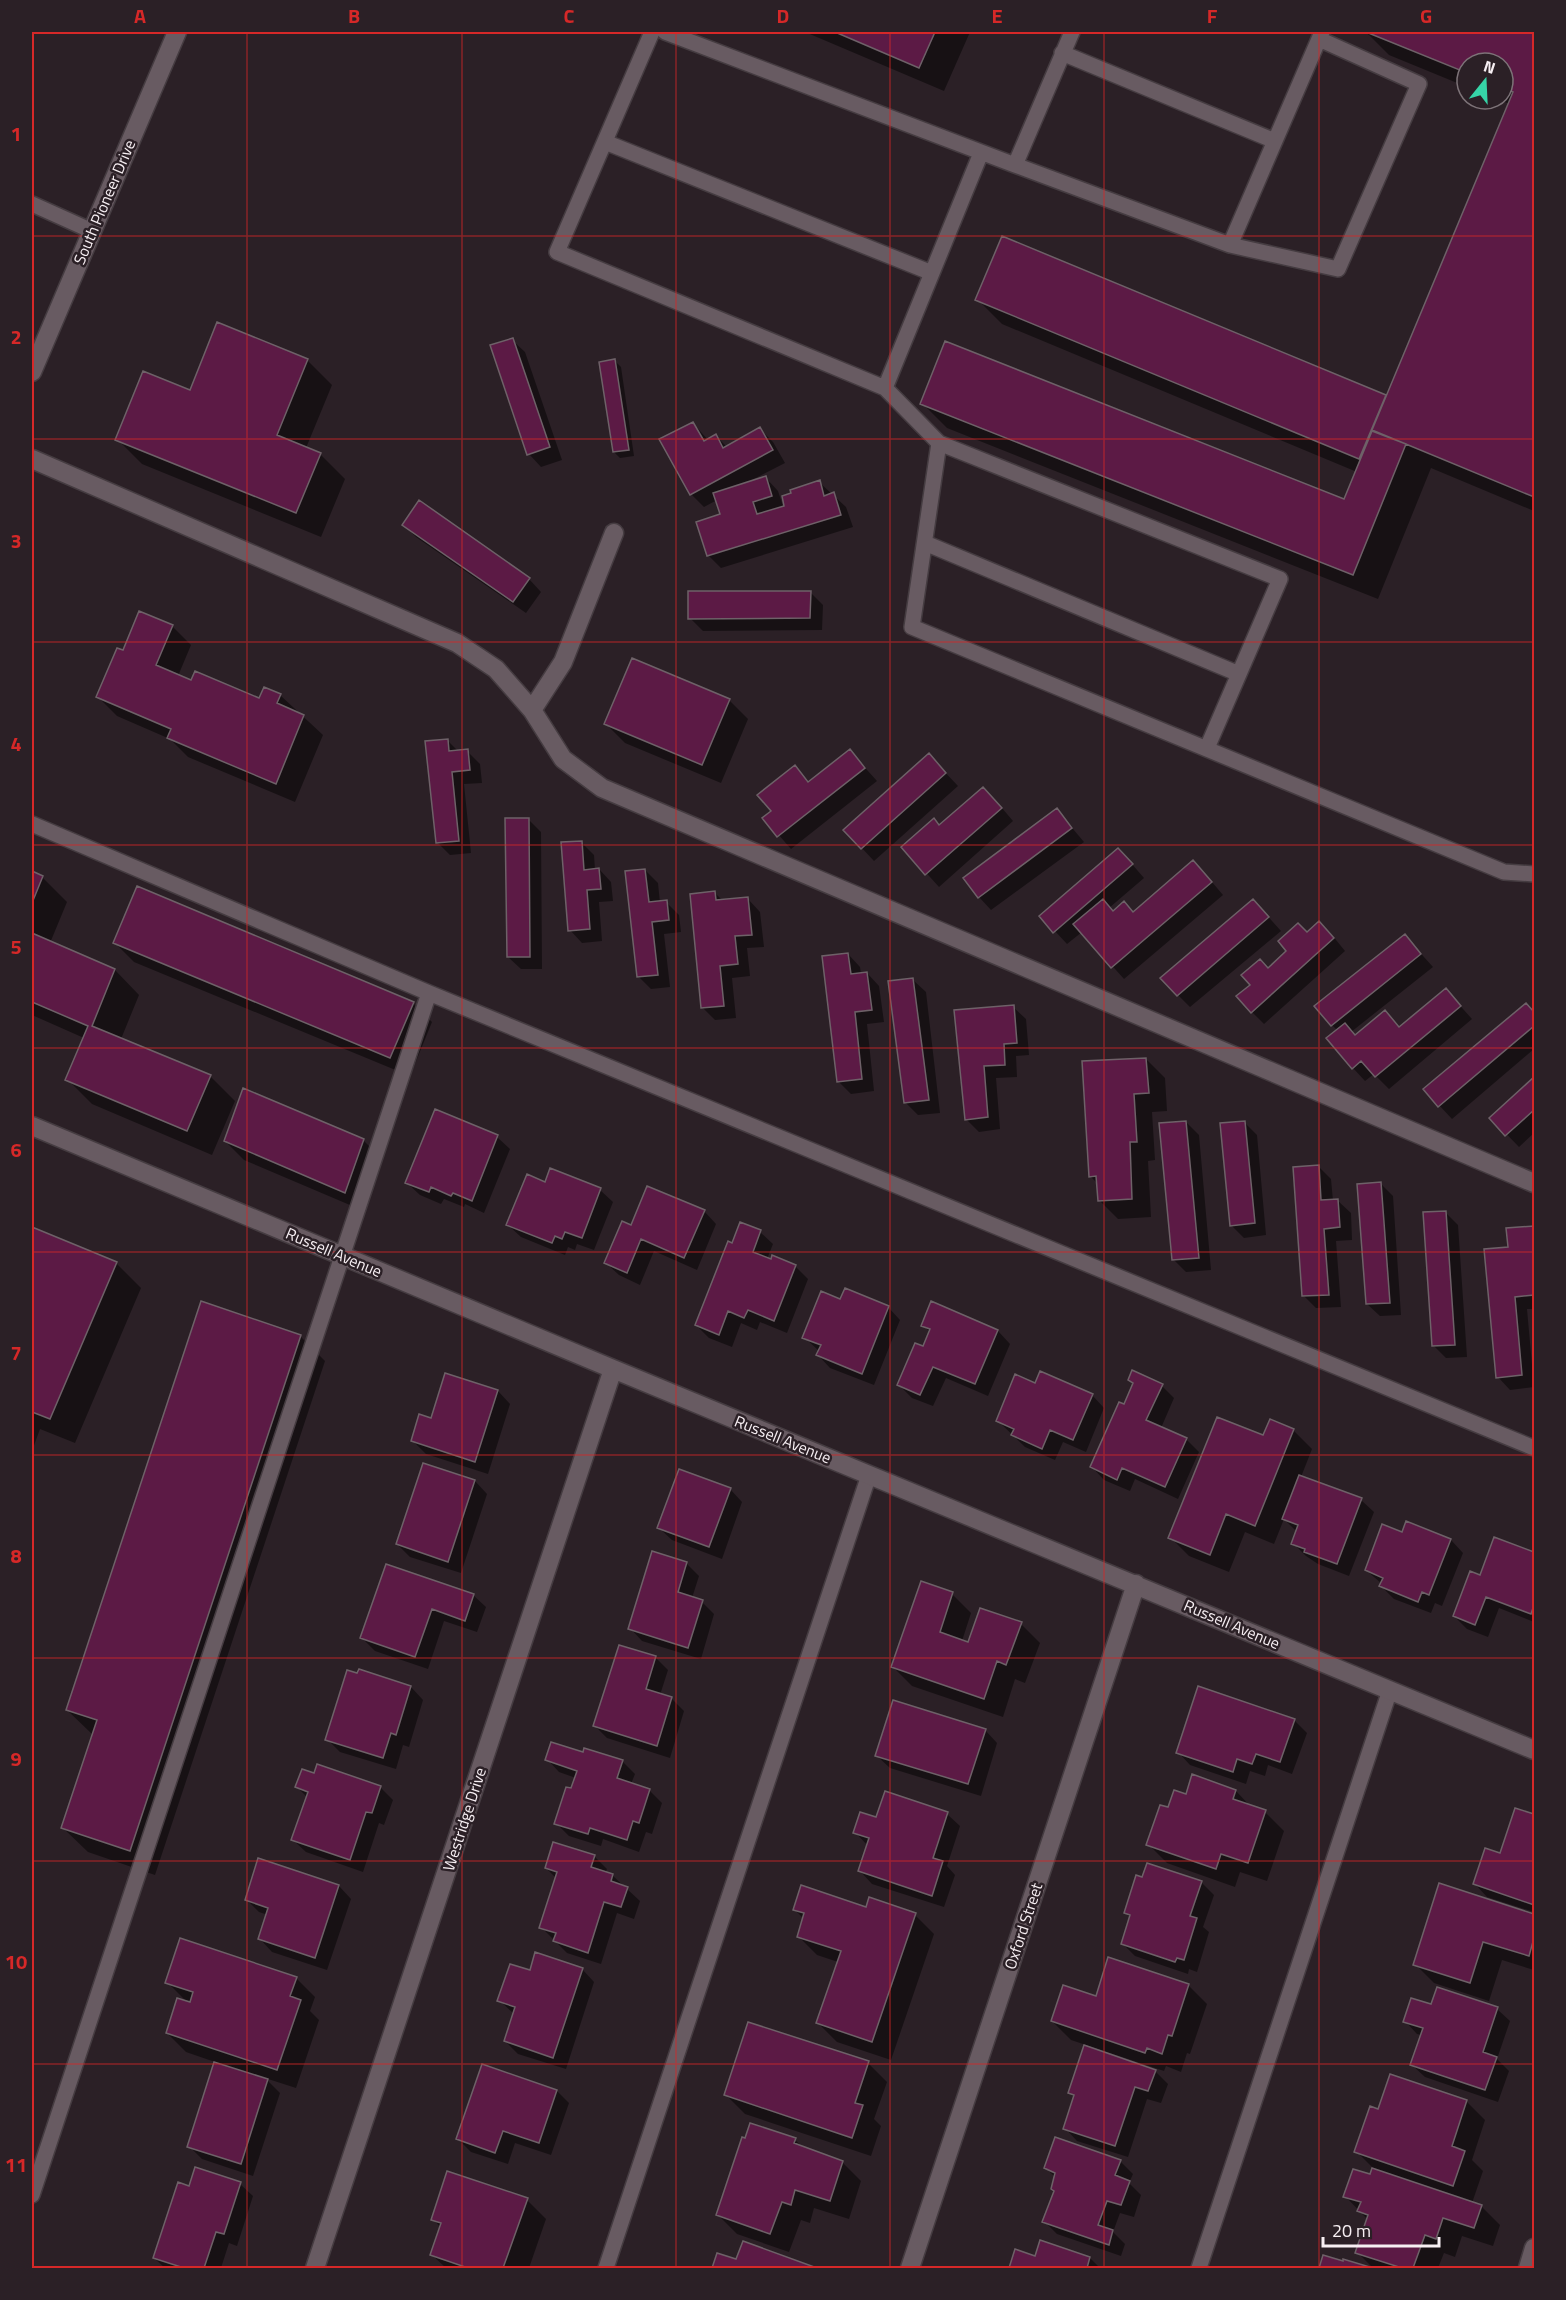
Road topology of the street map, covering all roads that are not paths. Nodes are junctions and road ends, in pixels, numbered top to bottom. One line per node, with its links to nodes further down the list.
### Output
1 (177, 32): 12 (street, South Pioneer Drive)
2 (652, 32): 8 (lane)
3 (665, 32): 9 (lane)
4 (1072, 32): 6 (lane)
5 (1320, 35): 7 (lane); 13 (lane)
6 (1062, 53): 7 (lane); 10 (lane)
7 (1275, 141): 13 (lane)
8 (604, 142): 14 (lane); 16 (lane)
9 (981, 153): 10 (lane); 14 (lane)
10 (1015, 165): 13 (lane)
11 (32, 204): 12 (lane)
12 (92, 231): 15 (street, South Pioneer Drive)
13 (1230, 246)
14 (932, 273): 16 (lane)
15 (32, 372)
16 (885, 388): 17 (lane)
17 (939, 443): 20 (lane); 21 (lane)
18 (32, 459): 22 (street)
19 (614, 533): 22 (street)
20 (925, 543): 21 (lane); 23 (lane)
21 (1239, 674): 23 (lane)
22 (532, 710): 28 (street)
23 (1207, 748): 25 (lane)
24 (32, 824): 26 (lane)
25 (1534, 874)
26 (429, 993): 29 (lane); 31 (lane)
27 (32, 1126): 29 (street, Russell Avenue)
28 (1534, 1183)
29 (341, 1255): 30 (street, Russell Avenue); 36 (lane)
30 (613, 1369): 32 (street, Russell Avenue); 38 (street, Westridge Drive)
31 (1534, 1448)
32 (869, 1475): 33 (street, Russell Avenue); 39 (lane)
33 (1136, 1584): 34 (street, Russell Avenue); 40 (street, Oxford Street)
34 (1390, 1690): 35 (street, Russell Avenue); 41 (lane)
35 (1534, 1750)
36 (32, 2195)
37 (1534, 2248): 42 (street)
38 (315, 2268)
39 (606, 2268)
40 (910, 2268)
41 (1199, 2268)
42 (1528, 2268)

